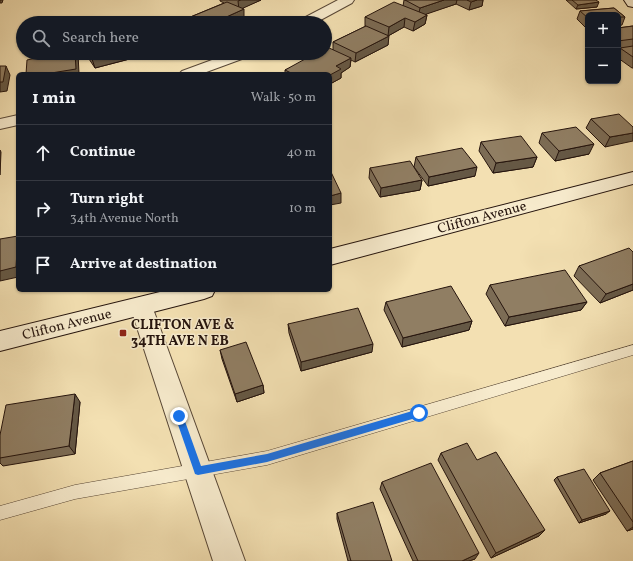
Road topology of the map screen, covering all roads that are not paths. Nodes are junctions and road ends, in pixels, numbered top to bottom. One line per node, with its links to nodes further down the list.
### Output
1 (348, 0): 4 (street)
2 (630, 0): 3 (street)
3 (633, 3)
4 (318, 16)
5 (226, 60): 6 (street)
6 (193, 72)
7 (16, 120): 8 (street)
8 (0, 124)
9 (633, 178): 10 (street, Clifton Avenue)
10 (332, 256)
11 (196, 292): 12 (street, Clifton Avenue)
12 (141, 306): 13 (street, Clifton Avenue); 15 (street)
13 (0, 341)
14 (633, 350): 15 (lane)
15 (198, 471): 16 (lane); 17 (street)
16 (0, 513)
17 (229, 561)

